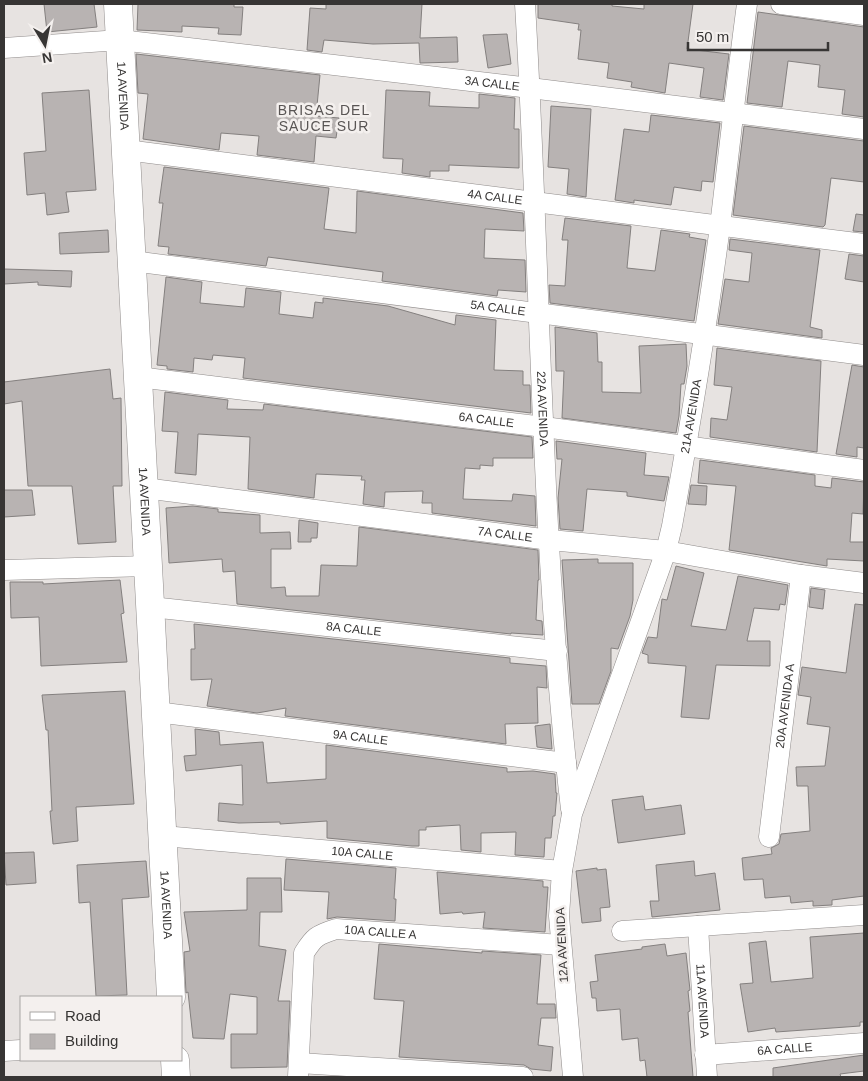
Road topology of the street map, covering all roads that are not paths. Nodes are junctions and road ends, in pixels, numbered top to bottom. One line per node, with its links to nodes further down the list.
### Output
1 (118, 4): 6 (street, 1A AVENIDA)
2 (525, 4): 8 (street, 22A AVENIDA)
3 (747, 4): 9 (street, 21A AVENIDA)
4 (781, 4): 5 (street)
5 (864, 16)
6 (120, 40): 7 (street, 3A CALLE); 8 (street, 3A CALLE); 11 (street, 1A AVENIDA)
7 (4, 48)
8 (530, 88): 9 (street, 3A CALLE); 12 (street, 22A AVENIDA)
9 (732, 113): 10 (street, 3A CALLE); 13 (street, 21A AVENIDA)
10 (864, 129)
11 (126, 150): 12 (street, 4A CALLE); 15 (street, 1A AVENIDA)
12 (535, 202): 13 (street, 4A CALLE); 16 (street, 22A AVENIDA)
13 (720, 225): 14 (street, 4A CALLE); 17 (street, 21A AVENIDA)
14 (864, 244)
15 (132, 261): 16 (street, 5A CALLE); 19 (street, 1A AVENIDA)
16 (540, 314): 17 (street, 5A CALLE); 20 (street, 22A AVENIDA)
17 (704, 335): 18 (street, 5A CALLE); 21 (street, 21A AVENIDA)
18 (864, 355)
19 (138, 377): 20 (street, 6A CALLE); 23 (street, 1A AVENIDA)
20 (544, 427): 21 (street, 6A CALLE); 24 (street, 22A AVENIDA)
21 (687, 446): 22 (street, 6A CALLE); 25 (street, 21A AVENIDA)
22 (864, 470)
23 (144, 488): 24 (street, 7A CALLE); 26 (street, 1A AVENIDA)
24 (550, 540): 25 (street, 7A CALLE); 31 (street, 22A AVENIDA)
25 (666, 551): 28 (street, 7A CALLE); 34 (street, 21A AVENIDA)
26 (148, 566): 27 (street); 30 (street, 1A AVENIDA)
27 (4, 570)
28 (801, 575): 29 (street, 7A CALLE); 36 (street, 20A AVENIDA A)
29 (864, 583)
30 (150, 607): 31 (street, 8A CALLE); 32 (street, 1A AVENIDA)
31 (557, 651): 33 (street, 22A AVENIDA)
32 (156, 712): 33 (street, 9A CALLE); 35 (street, 1A AVENIDA)
33 (566, 762): 34 (street, 22A AVENIDA)
34 (572, 814): 37 (street, 12A AVENIDA)
35 (163, 836): 37 (street, 10A CALLE); 42 (street, 1A AVENIDA)
36 (769, 836)
37 (562, 871): 41 (street, 12A AVENIDA)
38 (864, 915): 39 (street)
39 (698, 926): 40 (street); 46 (street, 11A AVENIDA)
40 (622, 931)
41 (561, 945): 48 (street, 10A CALLE A); 51 (street, 12A AVENIDA)
42 (172, 996)
43 (864, 1043): 46 (street, 6A CALLE)
44 (20, 1050): 45 (street)
45 (4, 1051)
46 (705, 1055): 52 (street, 11A AVENIDA)
47 (175, 1061): 49 (street)
48 (298, 1070): 50 (street)
49 (176, 1077)
50 (523, 1077)
51 (573, 1077)
52 (706, 1077)

